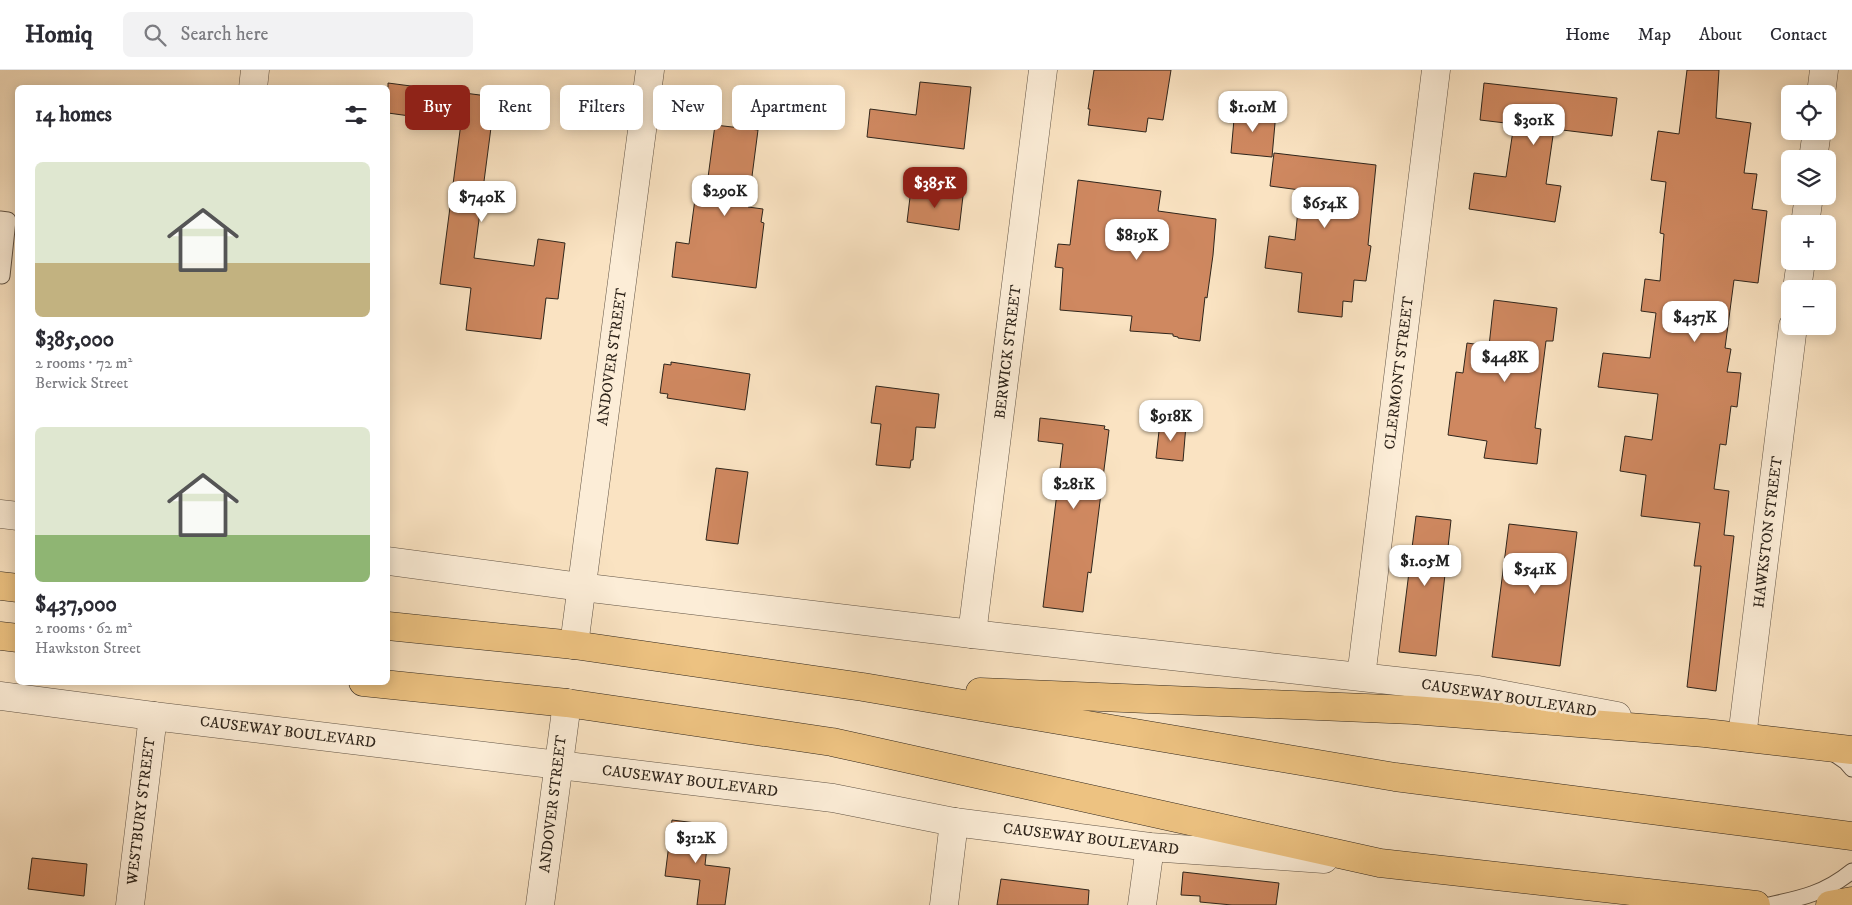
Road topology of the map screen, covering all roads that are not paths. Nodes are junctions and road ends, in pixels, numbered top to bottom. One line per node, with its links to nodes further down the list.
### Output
1 (255, 70): 6 (street)
2 (650, 70): 15 (street, ANDOVER STREET)
3 (1043, 70): 18 (street, BERWICK STREET)
4 (1436, 70): 22 (street, CLERMONT STREET)
5 (1824, 70): 7 (street)
6 (253, 85)
7 (1822, 85)
8 (0, 218): 9 (lane)
9 (0, 275)
10 (1792, 335): 29 (street, HAWKSTON STREET)
11 (0, 514): 12 (street)
12 (15, 516)
13 (390, 562): 15 (street, CAUSEWAY BOULEVARD)
14 (0, 586): 16 (highway)
15 (581, 587): 18 (street, CAUSEWAY BOULEVARD); 21 (street, ANDOVER STREET)
16 (15, 588)
17 (390, 626): 21 (highway)
18 (972, 634): 22 (street, CAUSEWAY BOULEVARD)
19 (0, 636): 20 (highway)
20 (15, 638)
21 (574, 645): 24 (highway)
22 (1360, 676): 28 (street, CAUSEWAY BOULEVARD)
23 (390, 685): 26 (highway, CAUSEWAY BOULEVARD)
24 (863, 686): 28 (highway); 34 (highway)
25 (0, 696): 27 (street, CAUSEWAY BOULEVARD)
26 (567, 703): 31 (street, ANDOVER STREET); 36 (highway, CAUSEWAY BOULEVARD)
27 (152, 716): 31 (street, CAUSEWAY BOULEVARD); 39 (street, WESTBURY STREET)
28 (1705, 733): 29 (highway)
29 (1742, 737): 30 (highway)
30 (1839, 749): 32 (lane)
31 (558, 764): 33 (street, CAUSEWAY BOULEVARD); 40 (street, ANDOVER STREET)
32 (1852, 769)
33 (954, 822): 35 (street, CAUSEWAY BOULEVARD); 41 (street)
34 (1852, 836)
35 (1150, 847): 36 (street, CAUSEWAY BOULEVARD); 42 (street)
36 (1380, 863): 43 (highway, CAUSEWAY BOULEVARD)
37 (1852, 871): 44 (lane)
38 (1852, 901): 45 (highway)
39 (130, 905)
40 (540, 905)
41 (944, 905)
42 (1142, 905)
43 (1756, 905)
44 (1769, 905)
45 (1830, 905)

